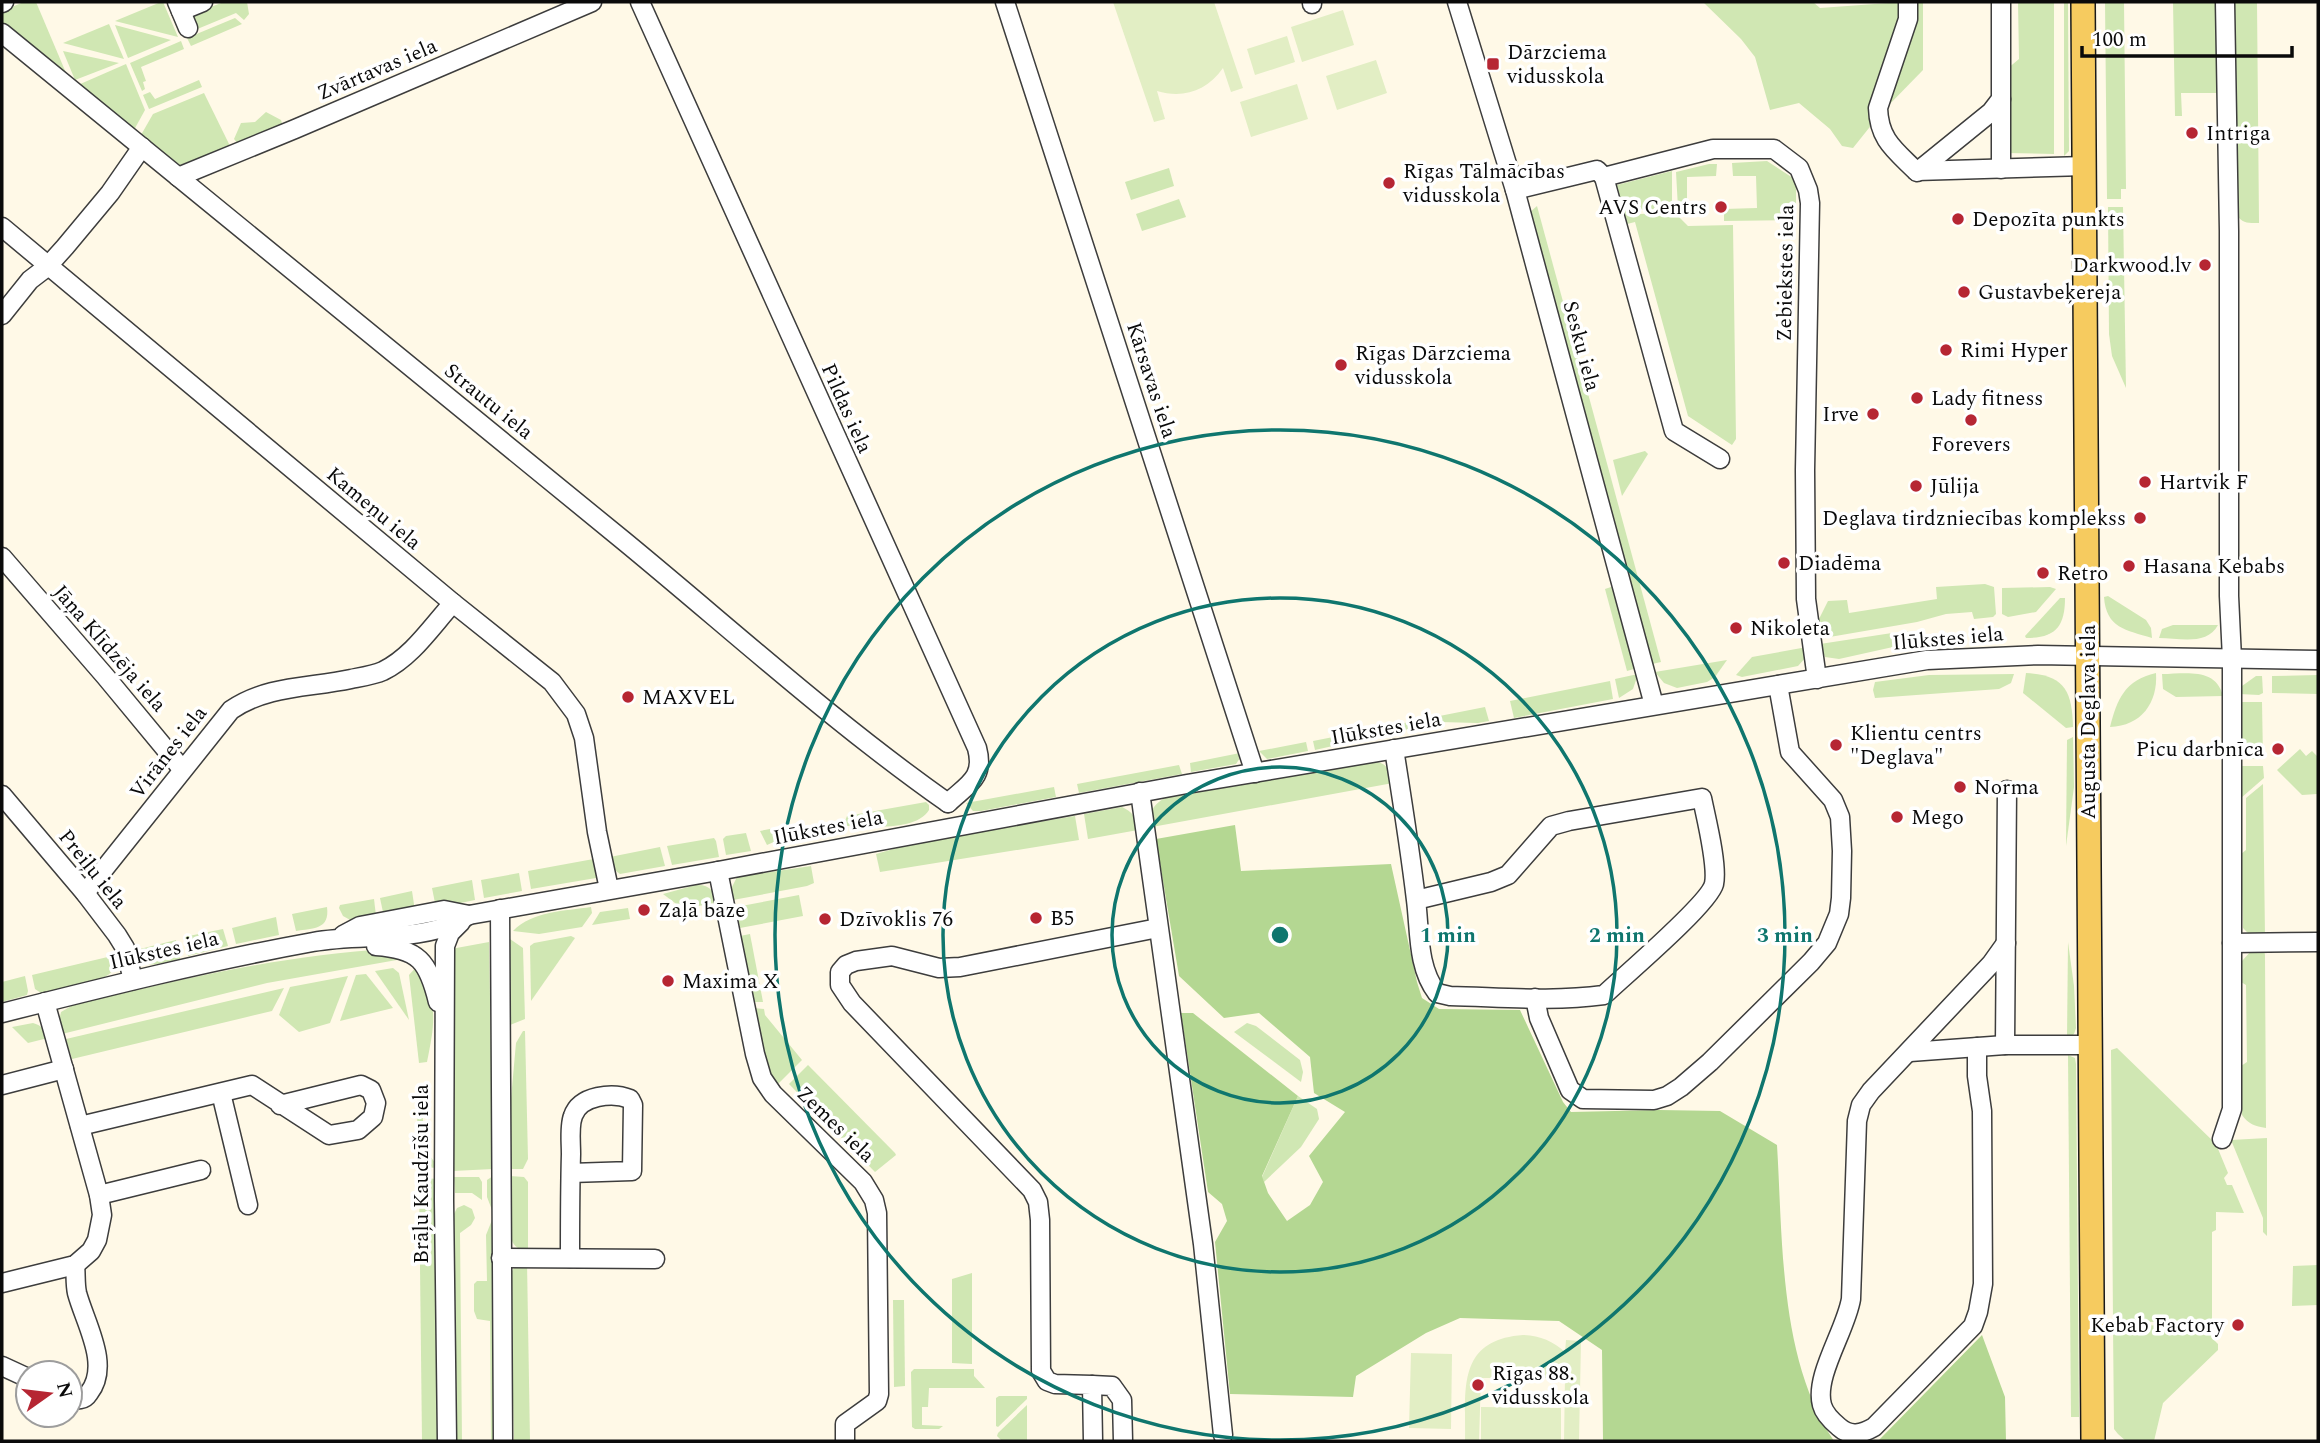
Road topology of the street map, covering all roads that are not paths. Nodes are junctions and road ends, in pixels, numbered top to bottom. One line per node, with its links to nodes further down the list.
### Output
1 (203, 2): 10 (street)
2 (592, 2): 18 (street, Zvārtavas iela)
3 (640, 2): 39 (street, Pildas iela)
4 (1005, 2): 35 (street, Kārsavas iela)
5 (1457, 2): 20 (street, Sesku iela)
6 (1908, 2): 17 (street)
7 (2001, 2): 13 (street)
8 (2084, 2): 15 (main road, Augusta Deglava iela)
9 (2225, 2): 28 (street)
10 (179, 6): 11 (street)
11 (188, 27)
12 (2, 33): 14 (street, Strautu iela)
13 (2001, 99): 16 (street); 17 (street)
14 (142, 147): 18 (street, Strautu iela); 22 (street)
15 (2085, 166): 16 (street); 27 (main road, Augusta Deglava iela)
16 (2000, 169): 17 (street)
17 (1917, 172)
18 (178, 177): 39 (street, Strautu iela)
19 (1604, 177): 20 (street, Zebiekstes iela); 24 (street); 30 (street, Zebiekstes iela)
20 (1515, 190): 32 (street, Sesku iela)
21 (2, 227): 22 (street, Kameņu iela)
22 (47, 267): 23 (street); 26 (street, Kameņu iela)
23 (2, 315)
24 (1720, 459)
25 (2, 557): 34 (street, Jāņa Klīdzēja iela)
26 (453, 603): 34 (street, Virānes iela); 42 (street, Kameņu iela)
27 (2087, 657): 28 (street, Ilūkstes iela); 30 (street, Ilūkstes iela); 58 (main road, Augusta Deglava iela)
28 (2232, 659): 29 (street, Ilūkstes iela); 51 (street)
29 (2318, 660)
30 (1817, 679): 31 (street, Ilūkstes iela)
31 (1778, 684): 32 (street, Ilūkstes iela); 53 (street)
32 (1654, 705): 33 (street, Ilūkstes iela)
33 (1394, 750): 35 (street, Ilūkstes iela); 44 (street)
34 (182, 769): 43 (street, Virānes iela)
35 (1255, 773): 37 (street, Ilūkstes iela)
36 (2007, 790): 50 (street)
37 (1140, 792): 40 (street, Ilūkstes iela); 47 (street)
38 (2, 795): 43 (street, Preiļu iela)
39 (948, 803): 40 (street)
40 (952, 827): 41 (street, Ilūkstes iela)
41 (718, 871): 42 (street, Ilūkstes iela); 81 (street, Zemes iela)
42 (609, 889): 45 (street, Ilūkstes iela)
43 (85, 893): 52 (street, Preiļu iela)
44 (1416, 900): 53 (street); 53 (street)
45 (500, 909): 46 (street, Ilūkstes iela); 71 (street)
46 (469, 915): 48 (street, Ilūkstes iela); 56 (street, Brāļu Kaudzīšu iela)
47 (1158, 928): 76 (street); 78 (street)
48 (339, 937): 52 (street, Ilūkstes iela); 56 (street)
49 (2318, 942): 51 (street)
50 (2006, 943): 57 (street); 60 (street)
51 (2232, 943): 66 (street)
52 (133, 980): 54 (street, Ilūkstes iela)
53 (1535, 998)
54 (45, 1002): 55 (street, Ilūkstes iela); 61 (street)
55 (2, 1013)
56 (443, 1022): 79 (street, Brāļu Kaudzīšu iela)
57 (2005, 1045): 58 (street); 59 (street)
58 (2090, 1045): 84 (main road, Augusta Deglava iela)
59 (1977, 1047): 60 (street); 60 (street)
60 (1910, 1052)
61 (64, 1069): 62 (street); 65 (street)
62 (2, 1085)
63 (221, 1093): 64 (street); 65 (street); 70 (street)
64 (281, 1105): 64 (street)
65 (80, 1126): 69 (street)
66 (2222, 1139)
67 (201, 1170): 69 (street)
68 (571, 1174): 68 (street); 72 (street)
69 (99, 1195): 74 (street)
70 (248, 1205)
71 (502, 1258): 72 (street); 80 (street)
72 (570, 1258): 73 (street)
73 (655, 1259)
74 (75, 1265): 75 (street); 77 (street)
75 (2, 1283)
76 (1092, 1385): 82 (street); 83 (street)
77 (84, 1398)
78 (1223, 1435)
79 (447, 1441)
80 (503, 1441)
81 (845, 1441)
82 (1093, 1441)
83 (1123, 1441)
84 (2093, 1441)

